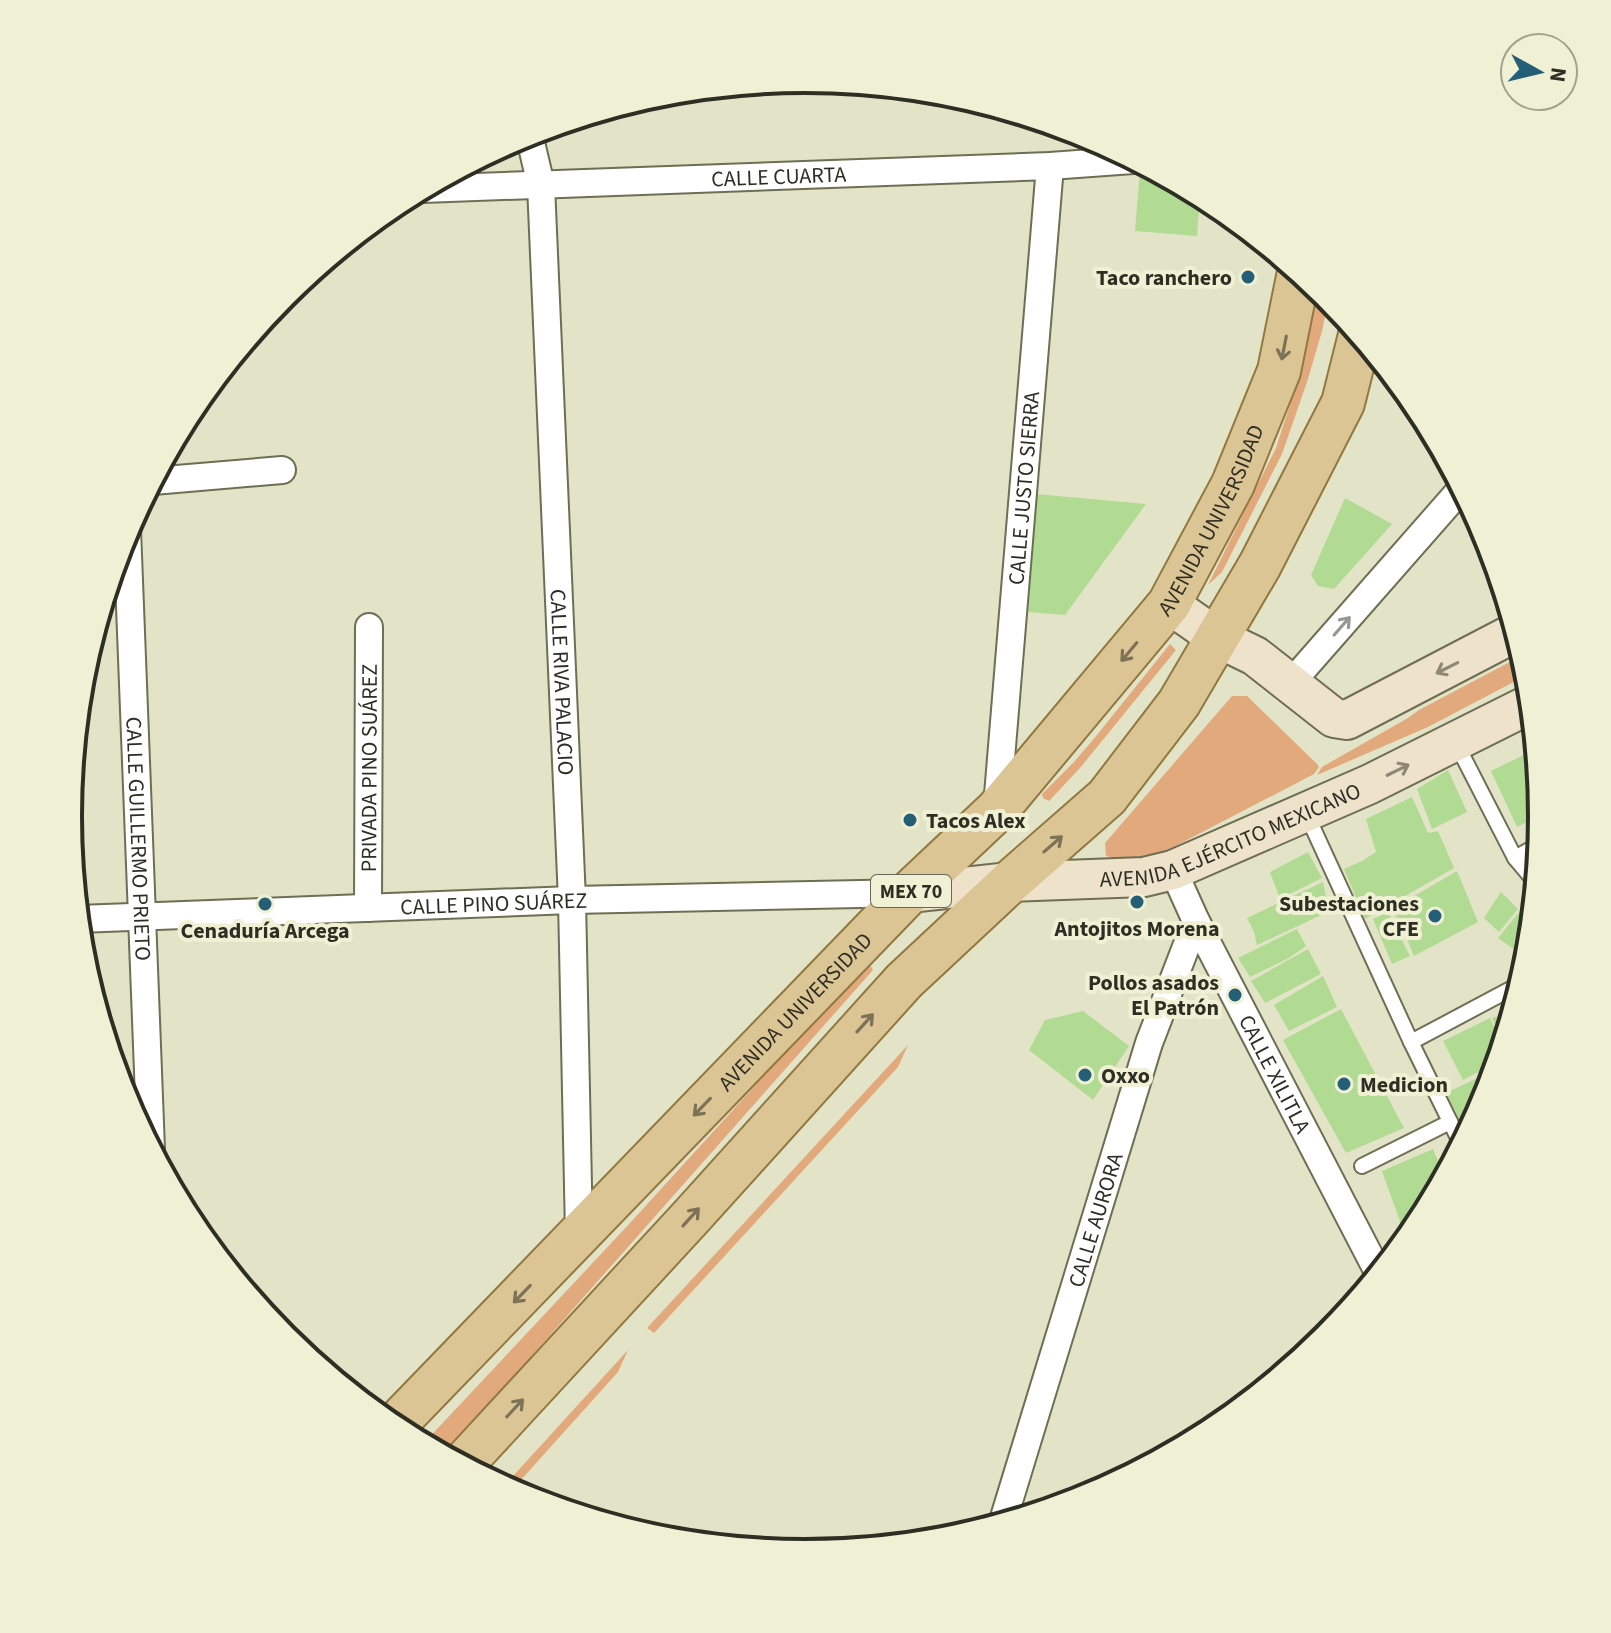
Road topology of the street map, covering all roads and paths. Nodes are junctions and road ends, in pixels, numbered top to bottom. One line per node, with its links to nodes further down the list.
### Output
1 (532, 147): 4 (street, CALLE RIVA PALACIO)
2 (1111, 162): 3 (street, CALLE CUARTA)
3 (1050, 166): 4 (street, CALLE CUARTA); 19 (street, CALLE JUSTO SIERRA)
4 (541, 185): 5 (street, CALLE CUARTA); 27 (street, CALLE RIVA PALACIO)
5 (447, 188)
6 (1296, 285): 12 (main road, AVENIDA UNIVERSIDAD / MEX 70, one-way to 12)
7 (1357, 348): 14 (main road, MEX 70)
8 (282, 470): 9 (street)
9 (166, 480)
10 (1454, 497): 16 (street, one-way to 10)
11 (128, 563): 29 (street, CALLE GUILLERMO PRIETO)
12 (1169, 604): 14 (main road); 19 (main road, AVENIDA UNIVERSIDAD / MEX 70, one-way to 19)
13 (369, 627): 28 (street, PRIVADA PINO SUÁREZ)
14 (1216, 637): 16 (main road); 25 (main road, MEX 70, one-way to 14)
15 (1506, 637): 16 (main road, one-way to 16)
16 (1290, 684)
17 (1521, 709): 18 (main road, AVENIDA EJÉRCITO MEXICANO)
18 (1455, 743): 20 (main road, AVENIDA EJÉRCITO MEXICANO, one-way to 18); 22 (lane)
19 (997, 810): 26 (main road, AVENIDA UNIVERSIDAD / MEX 70)
20 (1306, 812): 23 (main road, AVENIDA EJÉRCITO MEXICANO); 33 (lane)
21 (1528, 851): 22 (lane)
22 (1515, 858): 24 (lane)
23 (1173, 870): 25 (main road, AVENIDA EJÉRCITO MEXICANO); 31 (street, CALLE XILITLA)
24 (1526, 872)
25 (1010, 882): 26 (main road, AVENIDA EJÉRCITO MEXICANO); 41 (main road, MEX 70, one-way to 25)
26 (909, 893): 27 (street, CALLE PINO SUÁREZ); 38 (main road, AVENIDA UNIVERSIDAD / MEX 70, one-way to 38)
27 (572, 900): 28 (street, CALLE PINO SUÁREZ); 38 (street, CALLE RIVA PALACIO)
28 (368, 908): 29 (street, CALLE PINO SUÁREZ)
29 (142, 916): 30 (street, CALLE PINO SUÁREZ); 34 (street, CALLE GUILLERMO PRIETO)
30 (89, 918)
31 (1196, 921): 39 (street, CALLE XILITLA); 42 (street, CALLE AURORA)
32 (1507, 991): 33 (lane)
33 (1411, 1042): 35 (lane)
34 (150, 1121)
35 (1450, 1122): 36 (lane); 37 (lane)
36 (1455, 1133)
37 (1362, 1166)
38 (579, 1234): 40 (main road, AVENIDA UNIVERSIDAD / MEX 70, one-way to 40)
39 (1374, 1264)
40 (403, 1417)
41 (470, 1457)
42 (1006, 1511)

